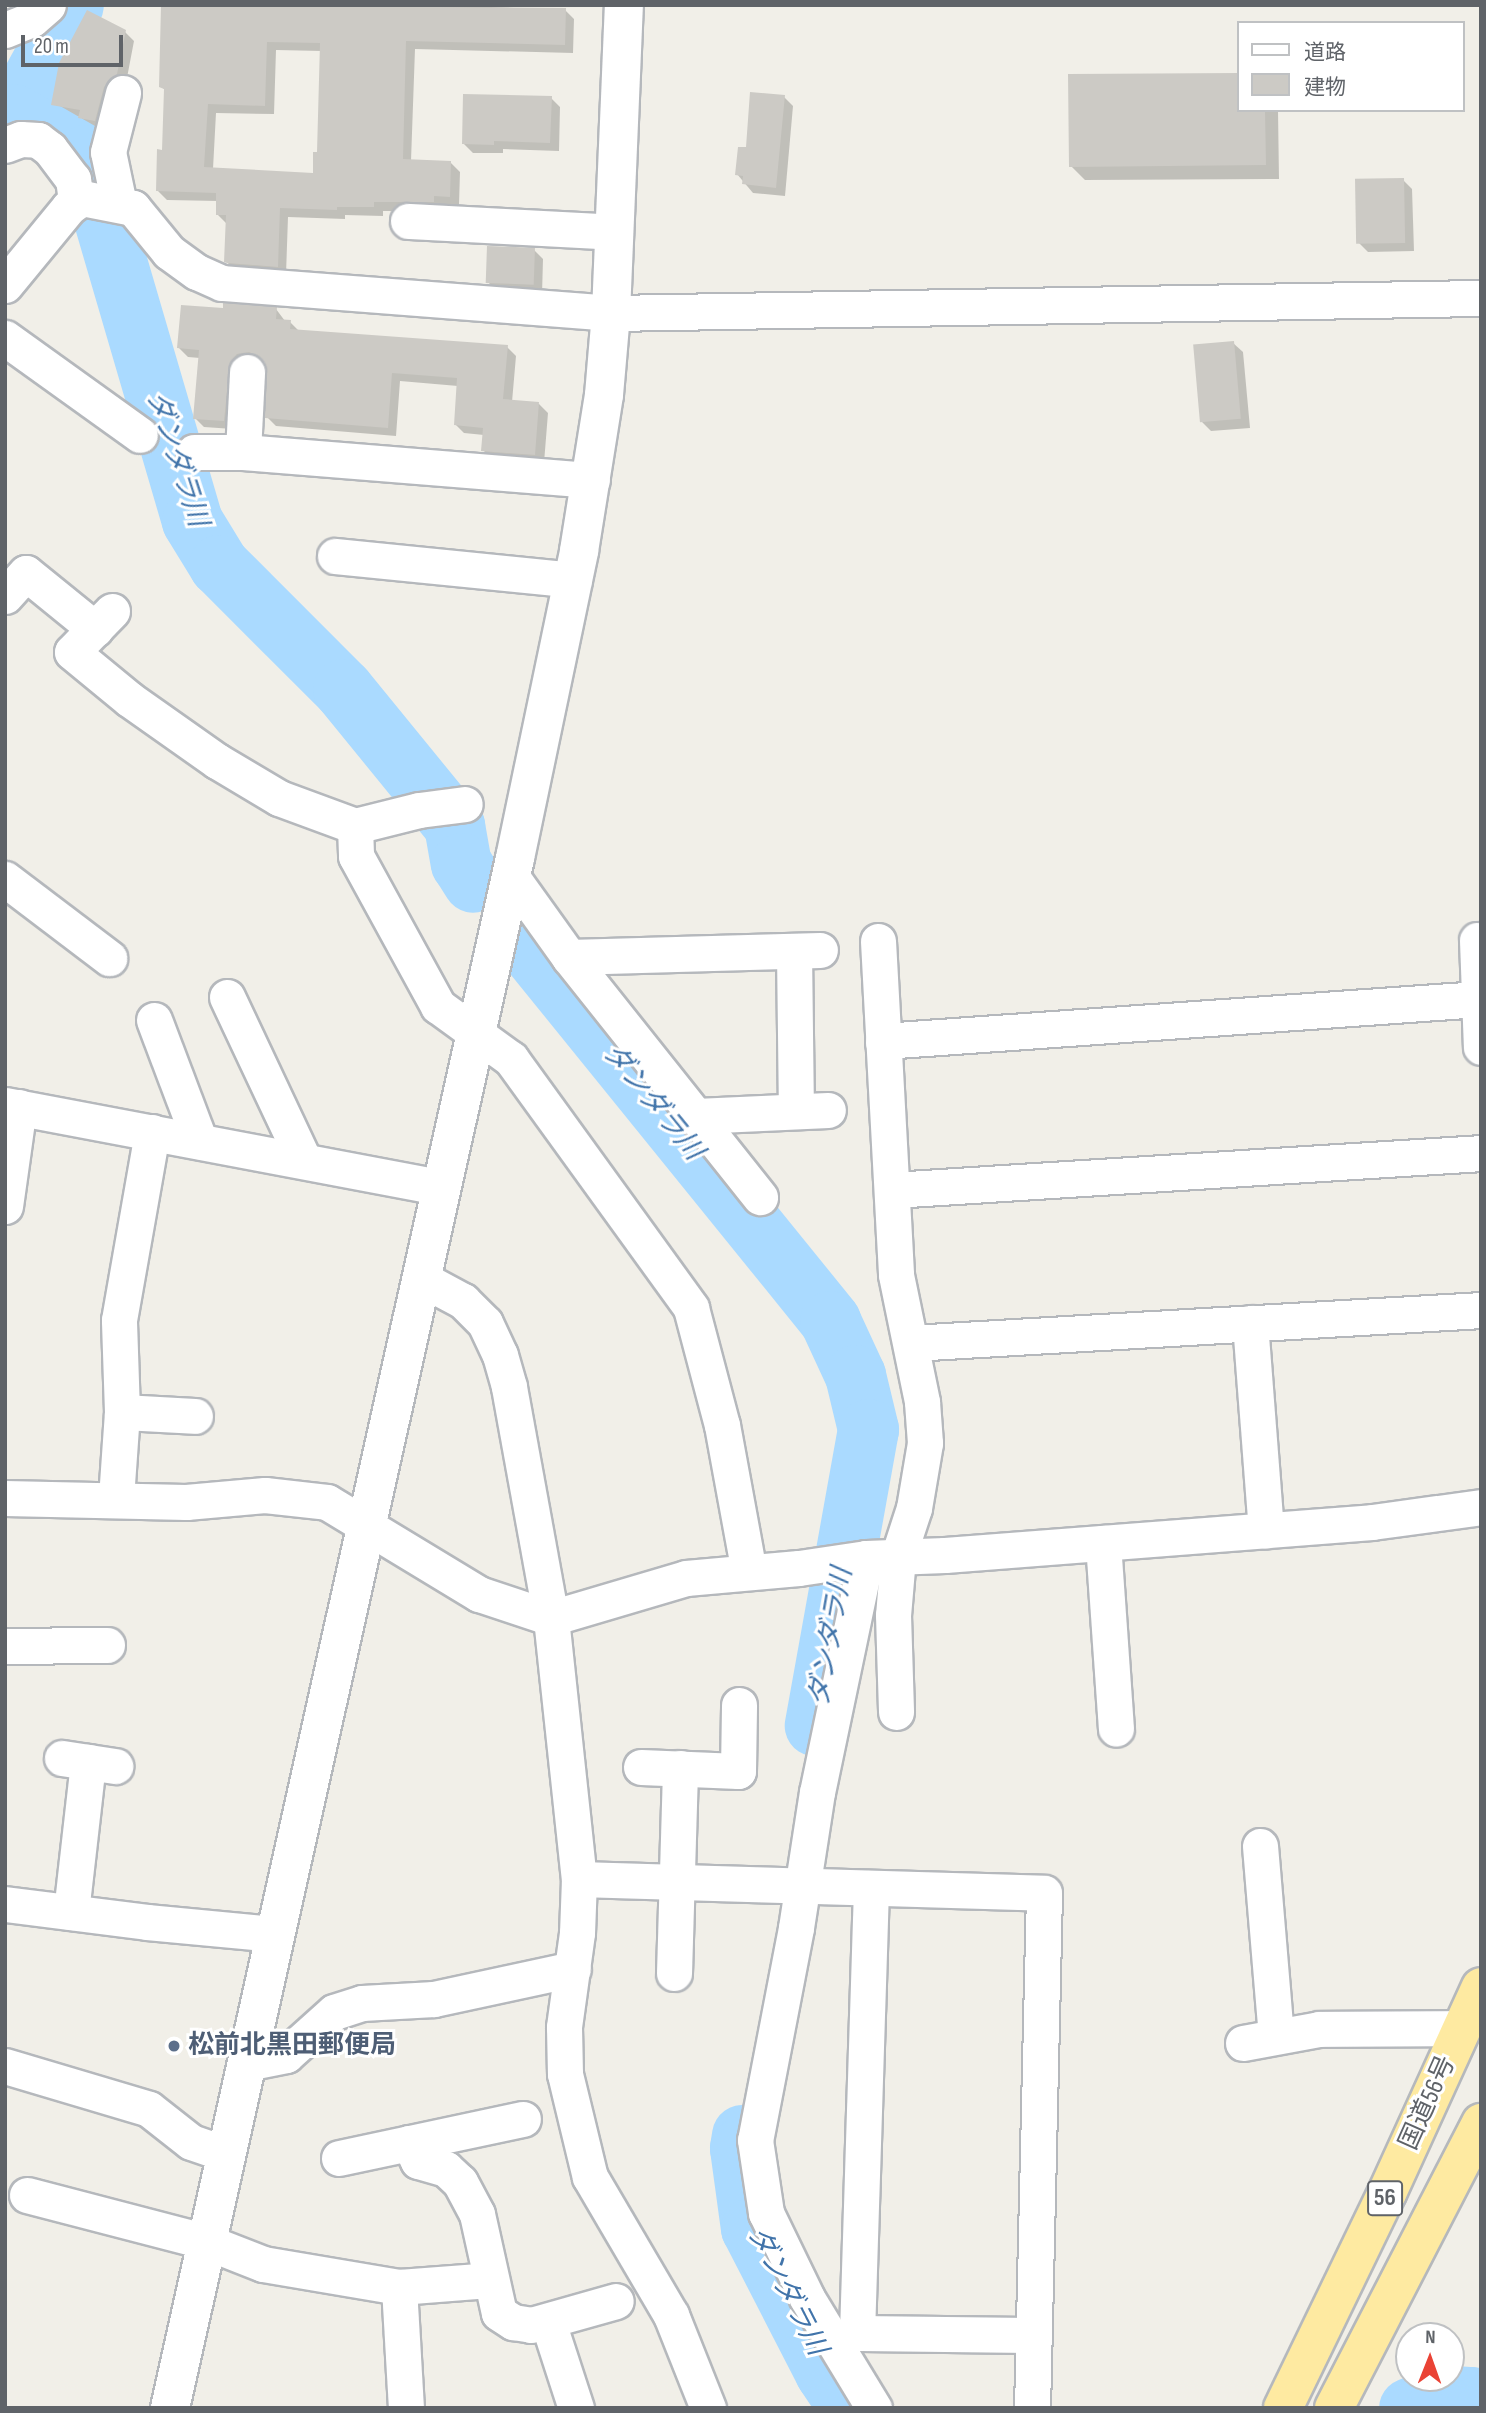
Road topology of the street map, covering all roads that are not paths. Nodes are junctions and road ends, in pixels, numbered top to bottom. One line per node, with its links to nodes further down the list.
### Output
1 (48, 5): 3 (street)
2 (624, 5): 8 (street)
3 (5, 30)
4 (123, 93): 6 (street)
5 (5, 145): 6 (street)
6 (96, 201): 9 (street); 11 (street)
7 (408, 221): 8 (street)
8 (615, 232): 11 (street)
9 (5, 285)
10 (1481, 298): 11 (street)
11 (611, 313): 17 (street)
12 (5, 338): 14 (street)
13 (247, 372): 16 (street)
14 (140, 435)
15 (194, 452): 16 (street)
16 (243, 452): 17 (street)
17 (592, 480): 19 (street)
18 (335, 556): 19 (street)
19 (574, 580): 23 (street)
20 (5, 596): 22 (street)
21 (460, 805): 22 (street)
22 (355, 826): 32 (street)
23 (511, 876): 27 (street); 32 (street)
24 (5, 879): 28 (street)
25 (1477, 940): 30 (street)
26 (878, 941): 33 (street)
27 (569, 957): 36 (street); 36 (street)
28 (109, 958)
29 (227, 997): 40 (street)
30 (1479, 999): 33 (street); 34 (street)
31 (154, 1020): 38 (street)
32 (475, 1032): 41 (street); 58 (street)
33 (883, 1041): 42 (street)
34 (1481, 1047)
35 (12, 1106): 37 (street); 44 (street)
36 (696, 1116): 43 (street)
37 (152, 1132): 38 (street); 49 (street)
38 (200, 1142): 40 (street)
39 (1481, 1153): 42 (street)
40 (304, 1161): 41 (street)
41 (440, 1187): 45 (street)
42 (892, 1190): 48 (street)
43 (760, 1197)
44 (5, 1206)
45 (420, 1278): 54 (street); 59 (street)
46 (1481, 1310): 47 (street)
47 (1250, 1323): 48 (street); 55 (street)
48 (911, 1343): 57 (street)
49 (122, 1412): 50 (street); 51 (street)
50 (195, 1416)
51 (116, 1498): 52 (street); 54 (street)
52 (5, 1499)
53 (1481, 1507): 55 (street)
54 (364, 1527): 59 (street); 75 (street)
55 (1266, 1530): 56 (street)
56 (1103, 1543): 57 (street); 64 (street)
57 (882, 1558): 58 (street); 63 (street); 71 (street)
58 (749, 1572): 59 (street)
59 (551, 1618): 69 (street)
60 (107, 1645): 61 (street)
61 (5, 1646)
62 (739, 1705): 67 (street)
63 (895, 1712)
64 (1116, 1729)
65 (88, 1762): 74 (street)
66 (641, 1767): 67 (street)
67 (680, 1768): 70 (street)
68 (1259, 1846): 80 (street)
69 (579, 1879): 70 (street); 76 (street)
70 (677, 1882): 71 (street); 77 (street)
71 (802, 1885): 72 (street); 100 (street)
72 (870, 1888): 95 (street); 95 (street)
73 (5, 1904): 74 (street)
74 (71, 1912): 75 (street)
75 (275, 1934): 82 (street)
76 (573, 1969): 82 (street); 99 (street)
77 (674, 1973)
78 (1481, 1987): 79 (highway, 国道56号 / 56)
79 (1462, 2028): 80 (street); 102 (highway, 国道56号 / 56)
80 (1276, 2035): 81 (street)
81 (1243, 2043)
82 (246, 2063): 87 (street)
83 (5, 2066): 87 (street)
84 (523, 2119): 86 (street)
85 (1481, 2123): 103 (highway, 国道56号 / 56)
86 (409, 2143): 88 (street); 91 (street)
87 (226, 2154): 90 (street)
88 (339, 2158)
89 (27, 2195): 90 (street)
90 (207, 2242): 92 (street); 96 (street)
91 (489, 2280): 92 (street); 94 (street)
92 (399, 2287): 97 (street)
93 (616, 2301): 94 (street)
94 (548, 2322): 98 (street)
95 (1033, 2335): 101 (street)
96 (170, 2408)
97 (406, 2408)
98 (576, 2408)
99 (708, 2408)
100 (874, 2408)
101 (1032, 2408)
102 (1283, 2408)
103 (1334, 2408)

